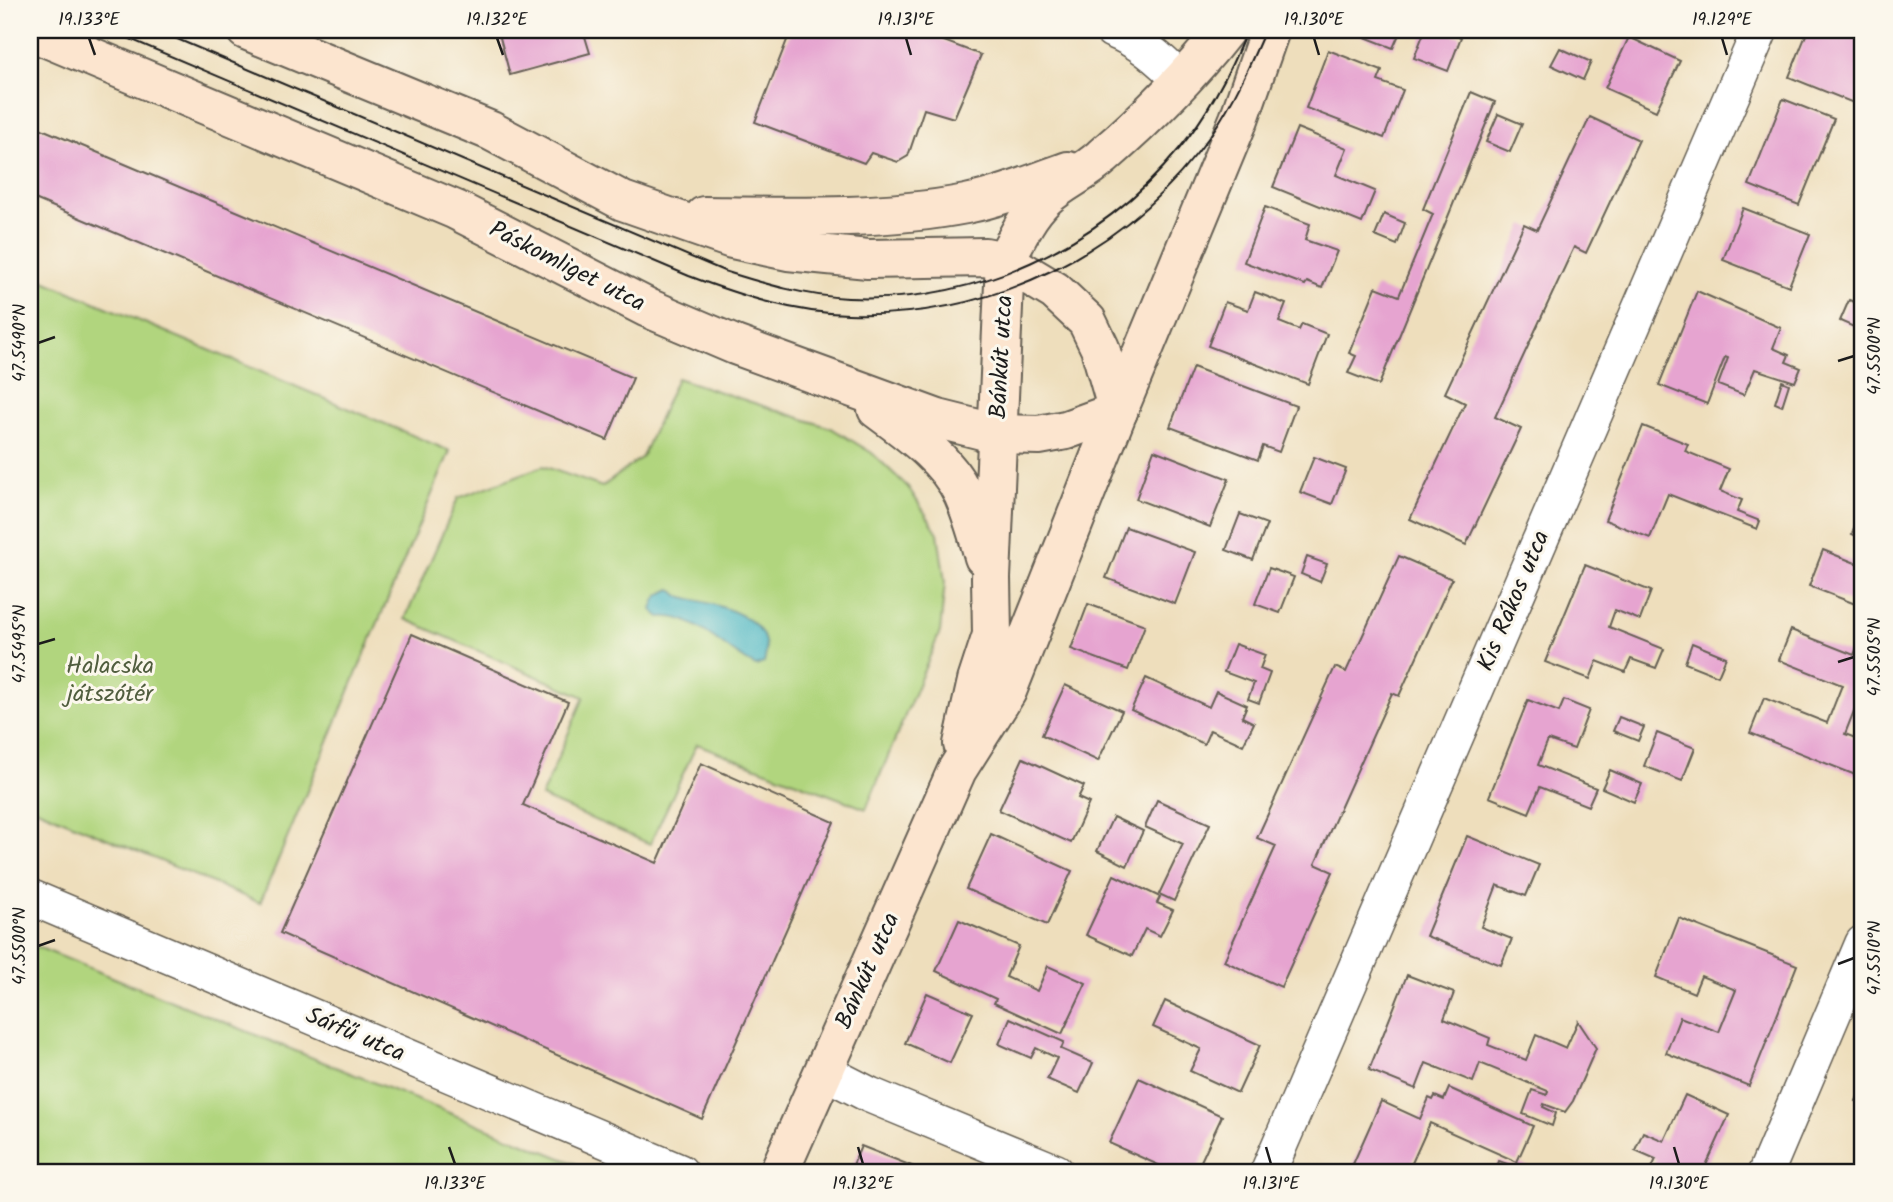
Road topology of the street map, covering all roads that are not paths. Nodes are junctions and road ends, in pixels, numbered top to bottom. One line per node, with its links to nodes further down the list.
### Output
1 (246, 30): 9 (street)
2 (1112, 30): 7 (street)
3 (1225, 30): 7 (street, Bánkút utca)
4 (1270, 30): 12 (street, Bánkút utca)
5 (1760, 30): 22 (street, Kis Rákos utca)
6 (30, 31): 11 (street, Páskomliget utca)
7 (1181, 81): 8 (street, Bánkút utca)
8 (1100, 160): 9 (street); 10 (street, Bánkút utca)
9 (661, 216): 10 (street)
10 (1005, 261): 12 (street); 13 (street, Bánkút utca)
11 (845, 384): 13 (street, Páskomliget utca); 14 (street)
12 (1118, 411): 13 (street, Páskomliget utca); 15 (street, Bánkút utca)
13 (998, 434): 14 (street, Bánkút utca)
14 (991, 578): 15 (street, Bánkút utca)
15 (957, 770): 18 (street, Bánkút utca)
16 (30, 897): 19 (street, Sárfű utca)
17 (1863, 943): 23 (street)
18 (824, 1071): 20 (street, Bánkút utca); 21 (street)
19 (680, 1172)
20 (779, 1172)
21 (1056, 1172)
22 (1268, 1172)
23 (1766, 1172)

